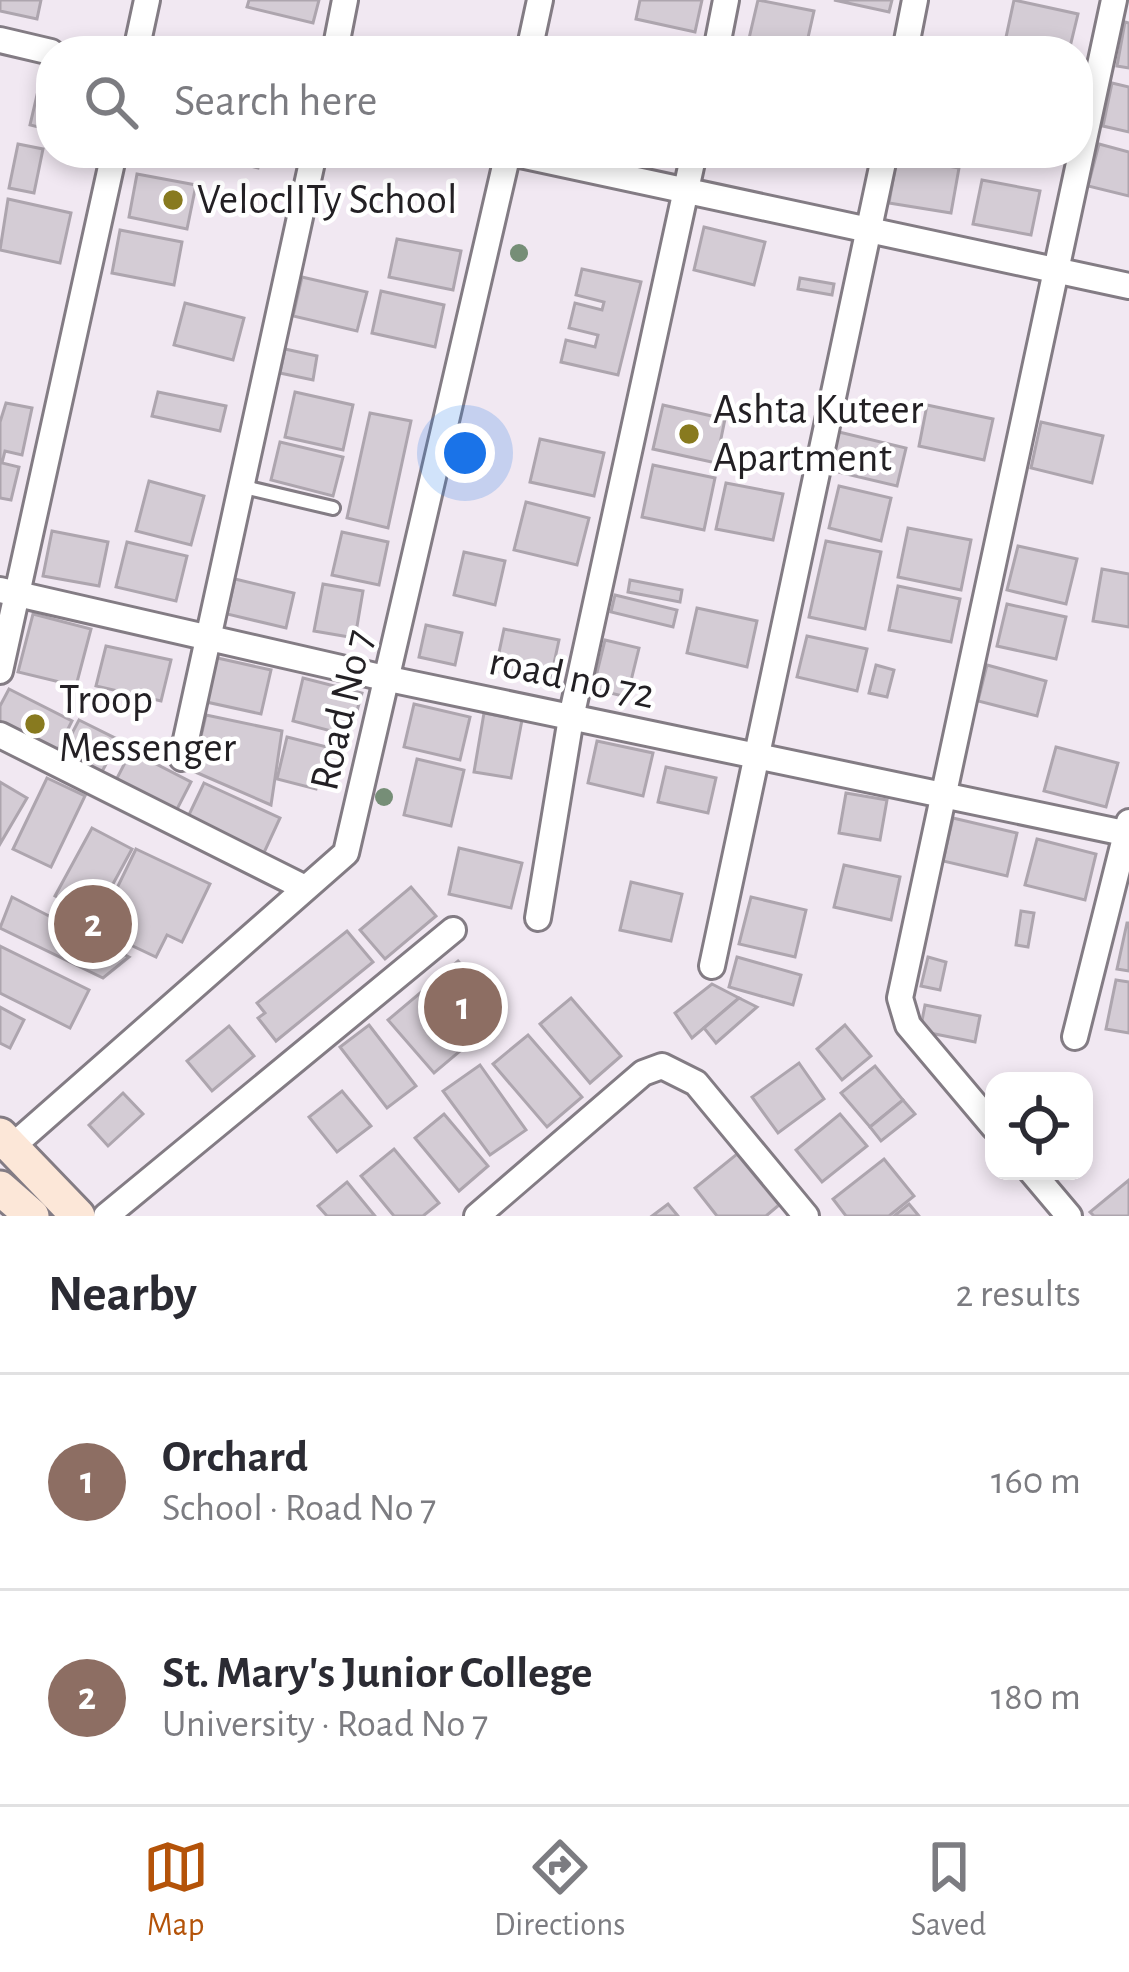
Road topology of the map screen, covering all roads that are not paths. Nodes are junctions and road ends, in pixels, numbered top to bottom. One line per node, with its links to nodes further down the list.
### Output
1 (147, 0): 7 (street)
2 (345, 0): 8 (street)
3 (540, 0): 9 (street)
4 (726, 0): 10 (street)
5 (915, 0): 11 (street)
6 (1114, 0): 14 (street)
7 (139, 36)
8 (338, 36)
9 (532, 36)
10 (719, 36)
11 (908, 36)
12 (0, 40): 13 (street)
13 (36, 48)
14 (1093, 94)
15 (111, 168): 28 (street)
16 (311, 168): 26 (street)
17 (506, 168): 31 (street, Road No 7)
18 (577, 168): 22 (street)
19 (691, 168): 22 (street)
20 (882, 168): 23 (street)
21 (1076, 168): 24 (street)
22 (686, 192): 23 (street); 32 (street)
23 (869, 232): 24 (street); 35 (street)
24 (1053, 272): 25 (street); 36 (street)
25 (1129, 286)
26 (239, 486): 27 (lane); 29 (street)
27 (333, 508)
28 (10, 592): 29 (street, road no 72); 30 (street)
29 (204, 637): 31 (street, road no 72); 34 (street)
30 (0, 671)
31 (389, 679): 32 (street, road no 72); 38 (street, Road No 7)
32 (571, 718): 35 (street, road no 72); 39 (street)
33 (0, 734): 38 (street)
34 (182, 758)
35 (760, 759): 36 (street, road no 72); 41 (street)
36 (942, 794): 37 (street, road no 72); 43 (street)
37 (1128, 830): 42 (street)
38 (305, 888): 44 (street, Road No 7)
39 (538, 918)
40 (453, 930): 50 (street)
41 (712, 966)
42 (1075, 1037)
43 (985, 1116)
44 (7, 1140): 49 (main road)
45 (1039, 1180): 52 (street)
46 (0, 1188): 48 (main road)
47 (797, 1213): 51 (street)
48 (32, 1216)
49 (78, 1216)
50 (106, 1216)
51 (477, 1216)
52 (1069, 1216)

